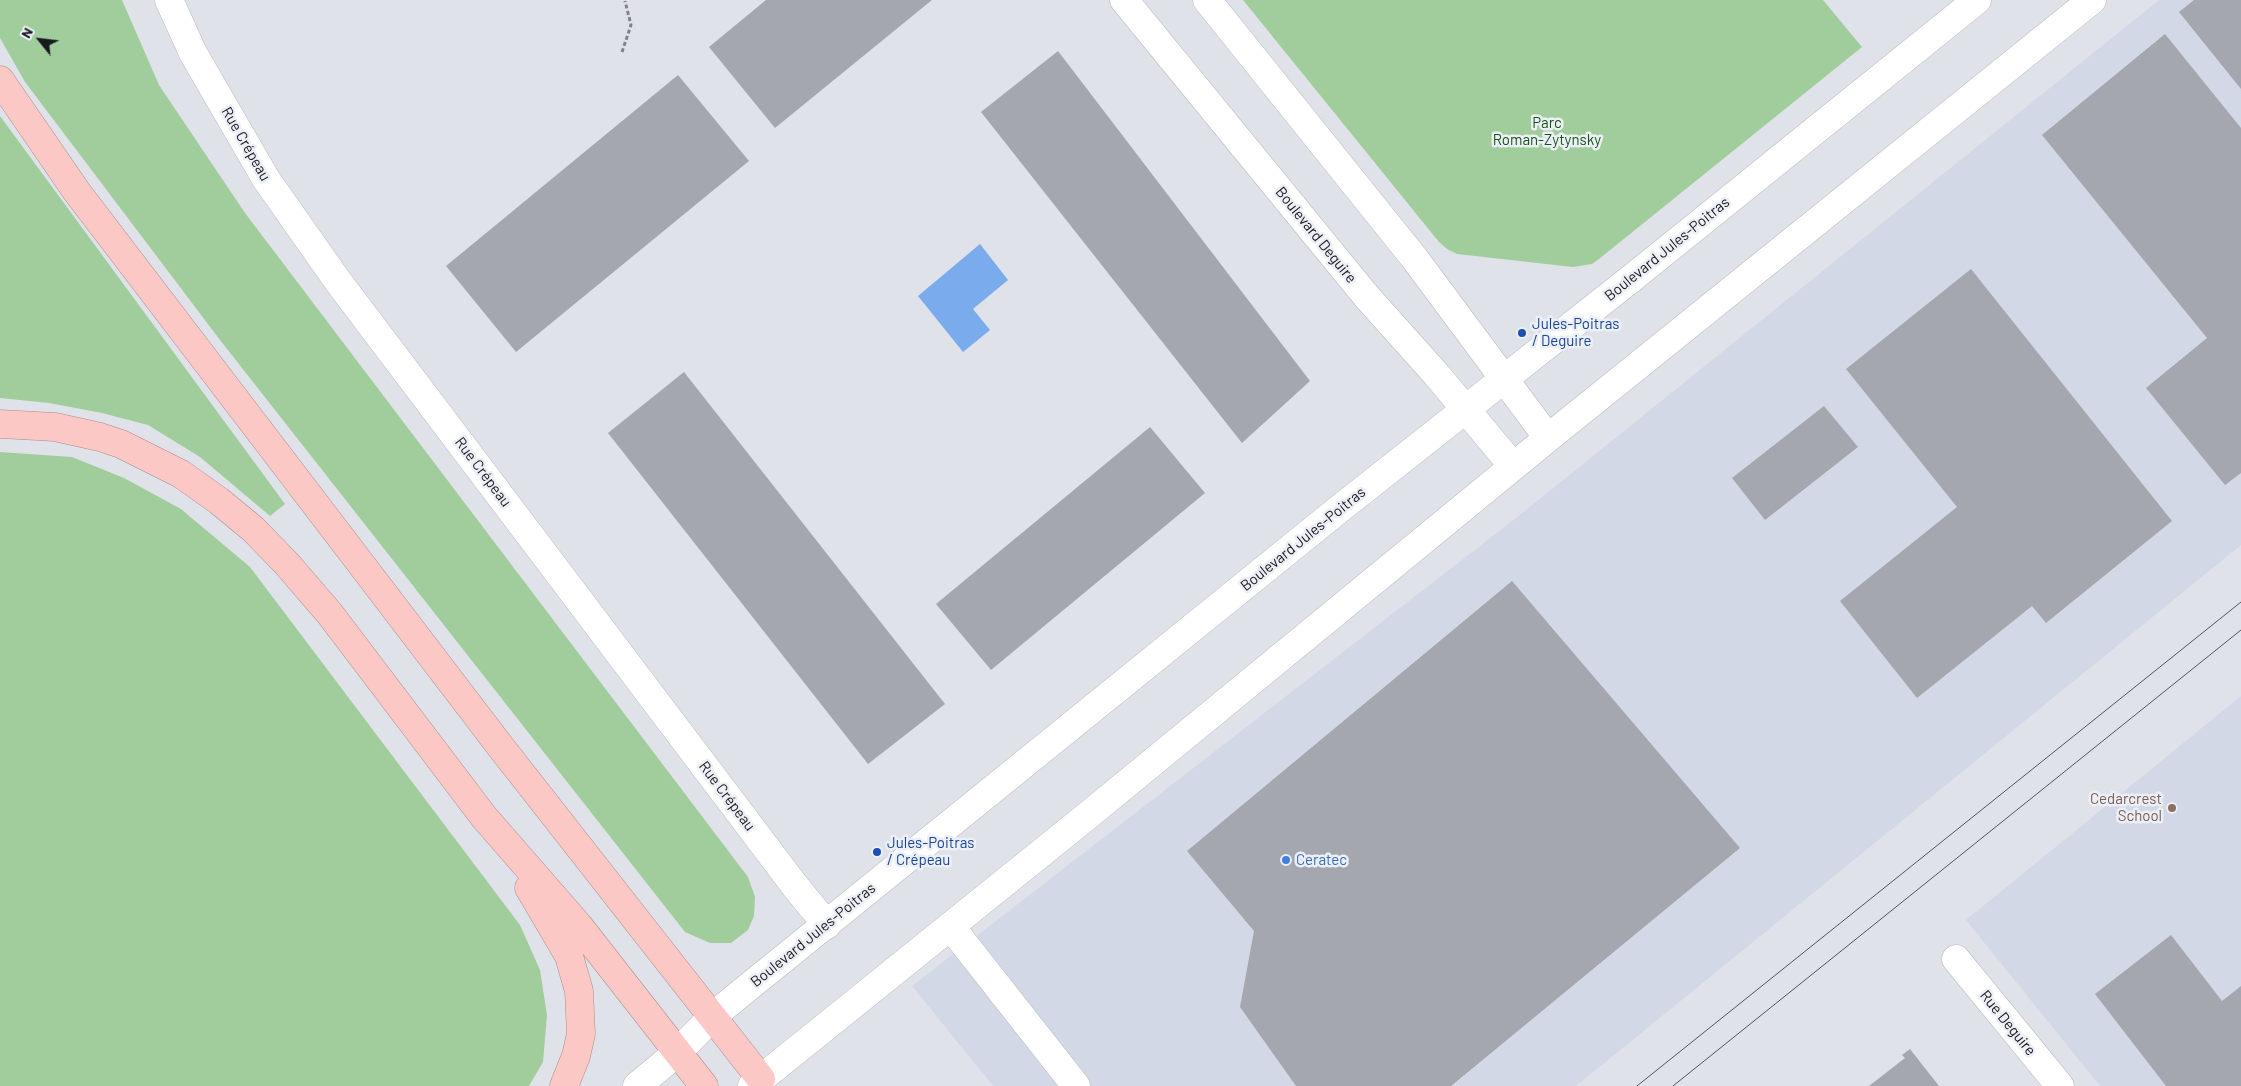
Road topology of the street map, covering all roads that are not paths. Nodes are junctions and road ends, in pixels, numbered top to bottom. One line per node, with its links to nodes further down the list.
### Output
1 (169, 0): 13 (street, Rue Crépeau)
2 (1124, 0): 8 (street, Boulevard Deguire)
3 (1207, 0): 7 (street)
4 (1977, 0): 7 (street, Boulevard Jules-Poitras)
5 (2092, 0): 10 (street)
6 (0, 80): 16 (highway)
7 (1503, 378): 8 (street, Boulevard Jules-Poitras); 10 (street)
8 (1466, 409): 11 (street, Boulevard Deguire); 13 (street, Boulevard Jules-Poitras)
9 (0, 424): 12 (highway)
10 (1548, 438): 11 (street)
11 (1513, 466): 14 (street)
12 (484, 817): 17 (highway); 19 (highway)
13 (827, 925): 16 (street, Boulevard Jules-Poitras)
14 (951, 927): 18 (street); 22 (street)
15 (1956, 959): 23 (street, Rue Deguire)
16 (713, 1016): 17 (street, Boulevard Jules-Poitras); 18 (highway)
17 (678, 1052): 20 (street, Boulevard Jules-Poitras); 21 (highway)
18 (758, 1084)
19 (564, 1086)
20 (636, 1086)
21 (704, 1086)
22 (1076, 1086)
23 (2060, 1086)

